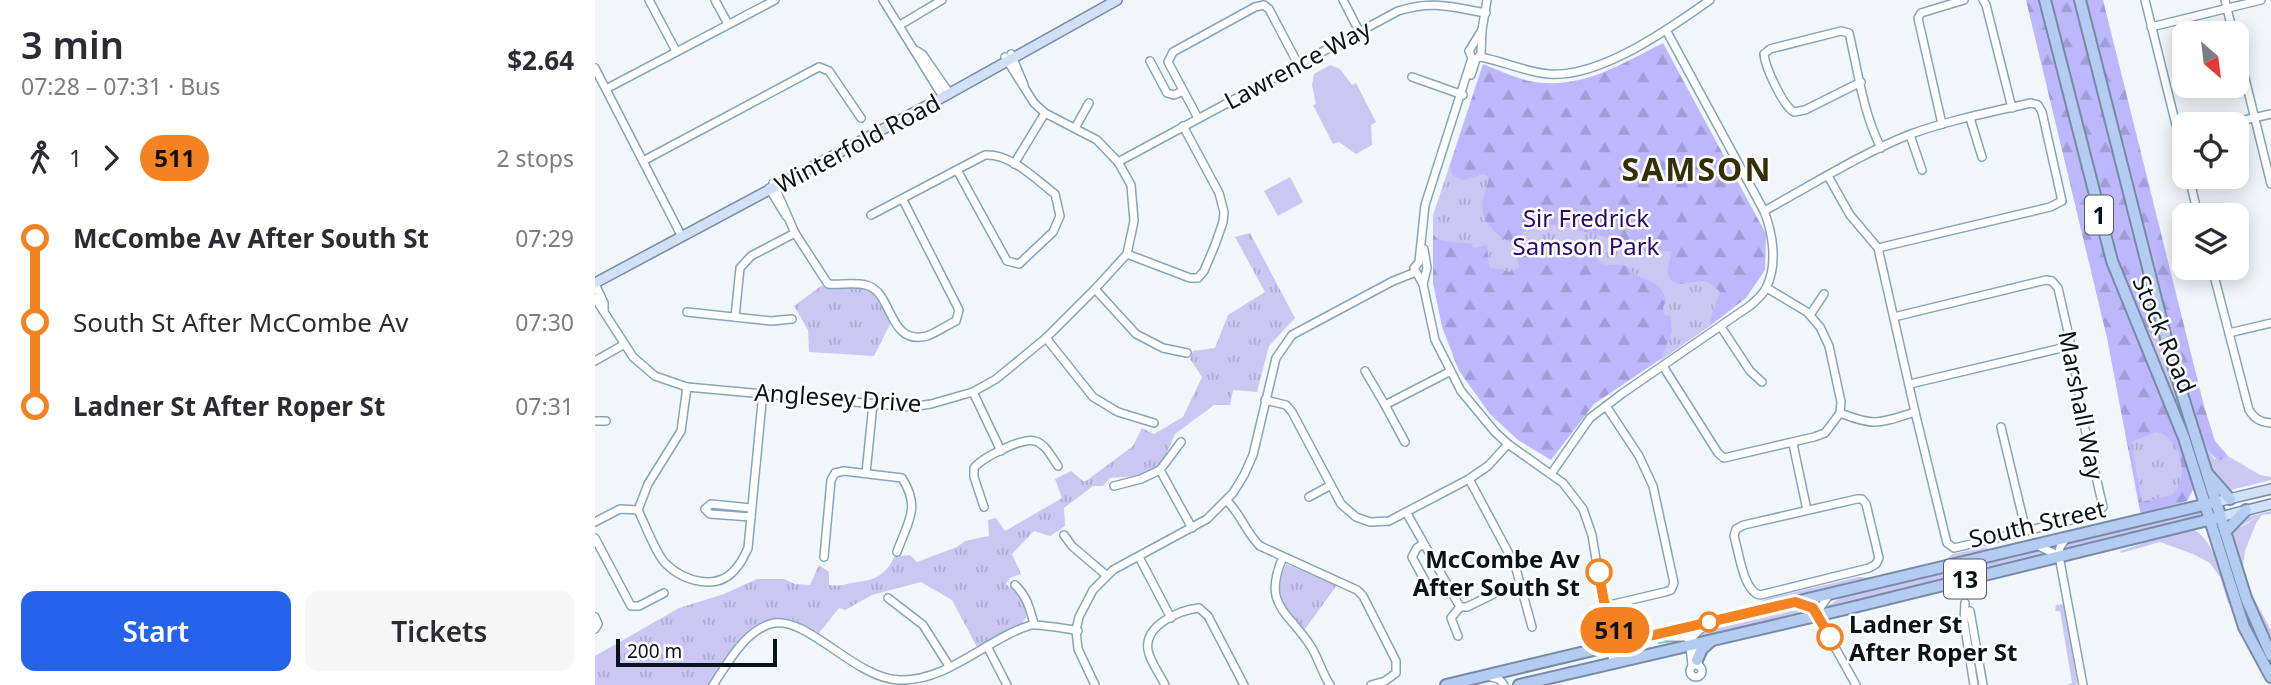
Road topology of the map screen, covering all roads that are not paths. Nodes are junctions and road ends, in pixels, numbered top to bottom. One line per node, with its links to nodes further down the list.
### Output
1 (649, 0): 25 (street)
2 (715, 0): 20 (street)
3 (775, 0): 20 (street)
4 (883, 0): 21 (street)
5 (942, 0): 21 (street)
6 (1105, 0): 27 (main road, Winterfold Road)
7 (1117, 0): 27 (main road, Winterfold Road)
8 (1343, 0): 24 (street)
9 (1487, 0): 19 (street)
10 (1710, 0): 23 (street)
11 (1964, 0): 48 (street)
12 (1983, 0): 39 (street)
13 (2045, 0): 124 (highway, Stock Road / 1)
14 (2080, 0): 117 (highway, Stock Road / 1)
15 (2145, 0): 22 (street)
16 (2261, 0): 18 (street)
17 (1418, 2): 19 (street, Lawrence Way); 24 (street, Lawrence Way)
18 (2226, 4): 22 (street)
19 (1486, 13): 26 (street)
20 (728, 24): 25 (street)
21 (900, 25): 35 (street)
22 (2151, 27): 40 (street)
23 (1666, 30): 26 (street); 63 (street)
24 (1359, 31): 29 (street, Lawrence Way)
25 (676, 51): 33 (street)
26 (1479, 54): 36 (street)
27 (1009, 57): 35 (main road, Winterfold Road); 41 (street)
28 (1150, 61): 34 (street)
29 (1298, 64): 34 (street); 44 (street, Lawrence Way)
30 (595, 68): 33 (street)
31 (1412, 77): 36 (street)
32 (1861, 82): 32 (street); 52 (street)
33 (606, 89): 54 (street)
34 (1183, 91): 44 (street)
35 (945, 93): 61 (main road, Winterfold Road)
36 (1461, 94): 69 (street)
37 (2249, 94): 46 (street)
38 (1089, 103): 50 (street)
39 (2012, 108): 45 (street); 67 (street)
40 (2175, 112)
41 (1045, 113): 50 (street); 56 (street)
42 (2271, 114): 46 (street)
43 (861, 118): 54 (street)
44 (1198, 118): 49 (street, Lawrence Way)
45 (1970, 118): 48 (street); 53 (street)
46 (2255, 118): 47 (street); 60 (street)
47 (2249, 119)
48 (1942, 124): 51 (street)
49 (1183, 126): 55 (street, Lawrence Way); 68 (street)
50 (1076, 128): 55 (street)
51 (1910, 135): 52 (street); 58 (street)
52 (1881, 148): 59 (street)
53 (1982, 157)
54 (643, 161): 66 (street)
55 (1118, 162): 68 (street)
56 (1014, 164): 57 (street); 57 (street)
57 (957, 170): 62 (street)
58 (1921, 170)
59 (1828, 176): 63 (street); 67 (street, Marshall Way)
60 (2271, 184)
61 (771, 187): 65 (street); 66 (main road, Winterfold Road)
62 (902, 200): 64 (street); 65 (street)
63 (1764, 211): 73 (street)
64 (871, 215)
65 (795, 233): 80 (street)
66 (681, 235): 70 (main road, Winterfold Road); 72 (main road, Winterfold Road)
67 (1878, 248): 81 (street, Marshall Way)
68 (1127, 254): 74 (street, Anglesey Drive)
69 (1419, 268): 93 (street); 99 (street)
70 (595, 277)
71 (2215, 280): 85 (street)
72 (595, 284): 77 (street, Anglesey Drive)
73 (1767, 288): 79 (street); 84 (street)
74 (1095, 289): 86 (street, Anglesey Drive); 89 (street)
75 (1823, 294): 79 (street)
76 (595, 298): 77 (street, Anglesey Drive)
77 (604, 311): 87 (street, Anglesey Drive)
78 (687, 312): 80 (street)
79 (1809, 315): 104 (street)
80 (735, 317): 82 (street)
81 (1894, 317): 88 (street, Marshall Way); 95 (street, Marshall Way)
82 (792, 319)
83 (2271, 323): 85 (street)
84 (1720, 327): 91 (street); 94 (street)
85 (2229, 333): 108 (street)
86 (1047, 338): 98 (street, Anglesey Drive); 107 (street)
87 (623, 345): 90 (street); 96 (street, Anglesey Drive)
88 (2070, 346): 95 (street); 141 (street, Marshall Way)
89 (1187, 353)
90 (595, 361)
91 (1663, 366): 102 (street); 113 (street)
92 (1365, 371): 101 (street)
93 (1449, 372): 101 (street); 112 (street)
94 (1762, 382)
95 (1910, 384): 103 (street, Marshall Way)
96 (687, 387): 97 (street, Anglesey Drive); 131 (street)
97 (763, 392): 100 (street, Anglesey Drive); 136 (street)
98 (973, 392): 100 (street, Anglesey Drive); 114 (street)
99 (1265, 400): 121 (street); 127 (street)
100 (873, 404): 118 (street)
101 (1385, 405): 111 (street)
102 (1606, 406): 119 (street); 164 (street)
103 (1915, 412): 104 (street); 141 (street, Marshall Way)
104 (1840, 413): 113 (street)
105 (595, 421): 106 (street)
106 (606, 421)
107 (1154, 423)
108 (2271, 423)
109 (2001, 427): 141 (street)
110 (1181, 442): 116 (street)
111 (1405, 442)
112 (1508, 444): 119 (street); 120 (street)
113 (1793, 444): 132 (street)
114 (1001, 451): 115 (street); 130 (street)
115 (1058, 466)
116 (1160, 470): 122 (street); 140 (street)
117 (2207, 472): 126 (highway); 128 (highway, Stock Road / 1)
118 (866, 473): 149 (street); 151 (street)
119 (1551, 474): 164 (street)
120 (1469, 479): 135 (street); 155 (street)
121 (1331, 485): 125 (street); 135 (street)
122 (1114, 486)
123 (2271, 489): 126 (main road, South Street / 13)
124 (2201, 491): 128 (highway, Stock Road / 1); 133 (highway)
125 (1309, 497)
126 (2229, 499): 128 (main road, South Street / 13)
127 (1227, 501): 140 (street); 153 (street)
128 (2211, 503): 133 (highway, South Street / 13); 137 (highway, Stock Road / 1)
129 (2271, 504): 134 (main road, South Street / 13)
130 (984, 507)
131 (638, 510): 136 (street); 138 (street)
132 (1807, 510): 132 (street)
133 (2183, 510): 144 (highway, South Street / 13)
134 (2246, 510): 137 (main road, South Street / 13); 142 (highway)
135 (1406, 512): 146 (street)
136 (751, 513): 136 (street)
137 (2215, 518): 139 (highway, South Street / 13); 142 (highway, Stock Road / 1); 148 (highway, Stock Road / 1)
138 (595, 522)
139 (2196, 523): 148 (highway); 150 (highway, South Street / 13)
140 (1192, 528): 152 (street)
141 (2026, 531)
142 (2225, 532): 180 (highway, Stock Road / 1)
143 (1064, 535): 154 (street)
144 (2067, 537): 147 (highway, South Street / 13); 150 (street)
145 (595, 538): 158 (street)
146 (1423, 544): 157 (street); 163 (street)
147 (2035, 544): 150 (street); 159 (highway, South Street / 13)
148 (2218, 546): 187 (highway, Stock Road / 1)
149 (897, 552)
150 (2059, 556): 166 (highway, South Street / 13); 205 (street)
151 (824, 557)
152 (1139, 557): 154 (street); 168 (street)
153 (1283, 557): 197 (street); 198 (street)
154 (1106, 575): 173 (street)
155 (1519, 584): 163 (street); 171 (street)
156 (1015, 585): 170 (street)
157 (1430, 590)
158 (664, 593)
159 (1831, 593): 161 (highway, South Street / 13); 166 (street)
160 (888, 598): 183 (street)
161 (1795, 602): 166 (street); 169 (highway, South Street / 13)
162 (1965, 603): 203 (street)
163 (1460, 607): 174 (street)
164 (1605, 608): 176 (highway); 178 (street)
165 (1970, 611): 204 (street)
166 (1817, 614): 175 (highway, South Street / 13); 202 (street)
167 (595, 617): 172 (street)
168 (1171, 618): 195 (street); 196 (street)
169 (1723, 619): 176 (highway, South Street / 13); 177 (street)
170 (1034, 624): 173 (street); 179 (street)
171 (1532, 627)
172 (595, 629)
173 (1079, 633): 194 (street)
174 (1458, 636)
175 (1716, 637): 177 (highway, South Street / 13); 182 (highway)
176 (1628, 641): 177 (street); 178 (highway, South Street / 13)
177 (1691, 644): 181 (highway, South Street / 13); 182 (street)
178 (1612, 645): 181 (street); 184 (highway, South Street / 13)
179 (986, 646): 183 (street); 193 (street)
180 (2271, 655)
181 (1616, 662): 190 (highway, South Street / 13)
182 (1696, 664): 188 (street)
183 (949, 666): 189 (street)
184 (1514, 668): 186 (highway, South Street / 13); 200 (street)
185 (875, 676): 189 (street); 191 (street); 192 (street)
186 (1479, 677): 199 (highway, South Street / 13); 200 (street)
187 (2271, 677)
188 (1698, 679): 201 (street)
189 (924, 681)
190 (1523, 684)
191 (713, 685)
192 (871, 685)
193 (1007, 685)
194 (1095, 685)
195 (1165, 685)
196 (1244, 685)
197 (1330, 685)
198 (1371, 685)
199 (1446, 685)
200 (1505, 685)
201 (1702, 685)
202 (1856, 685)
203 (1974, 685)
204 (1983, 685)
205 (2083, 685)

